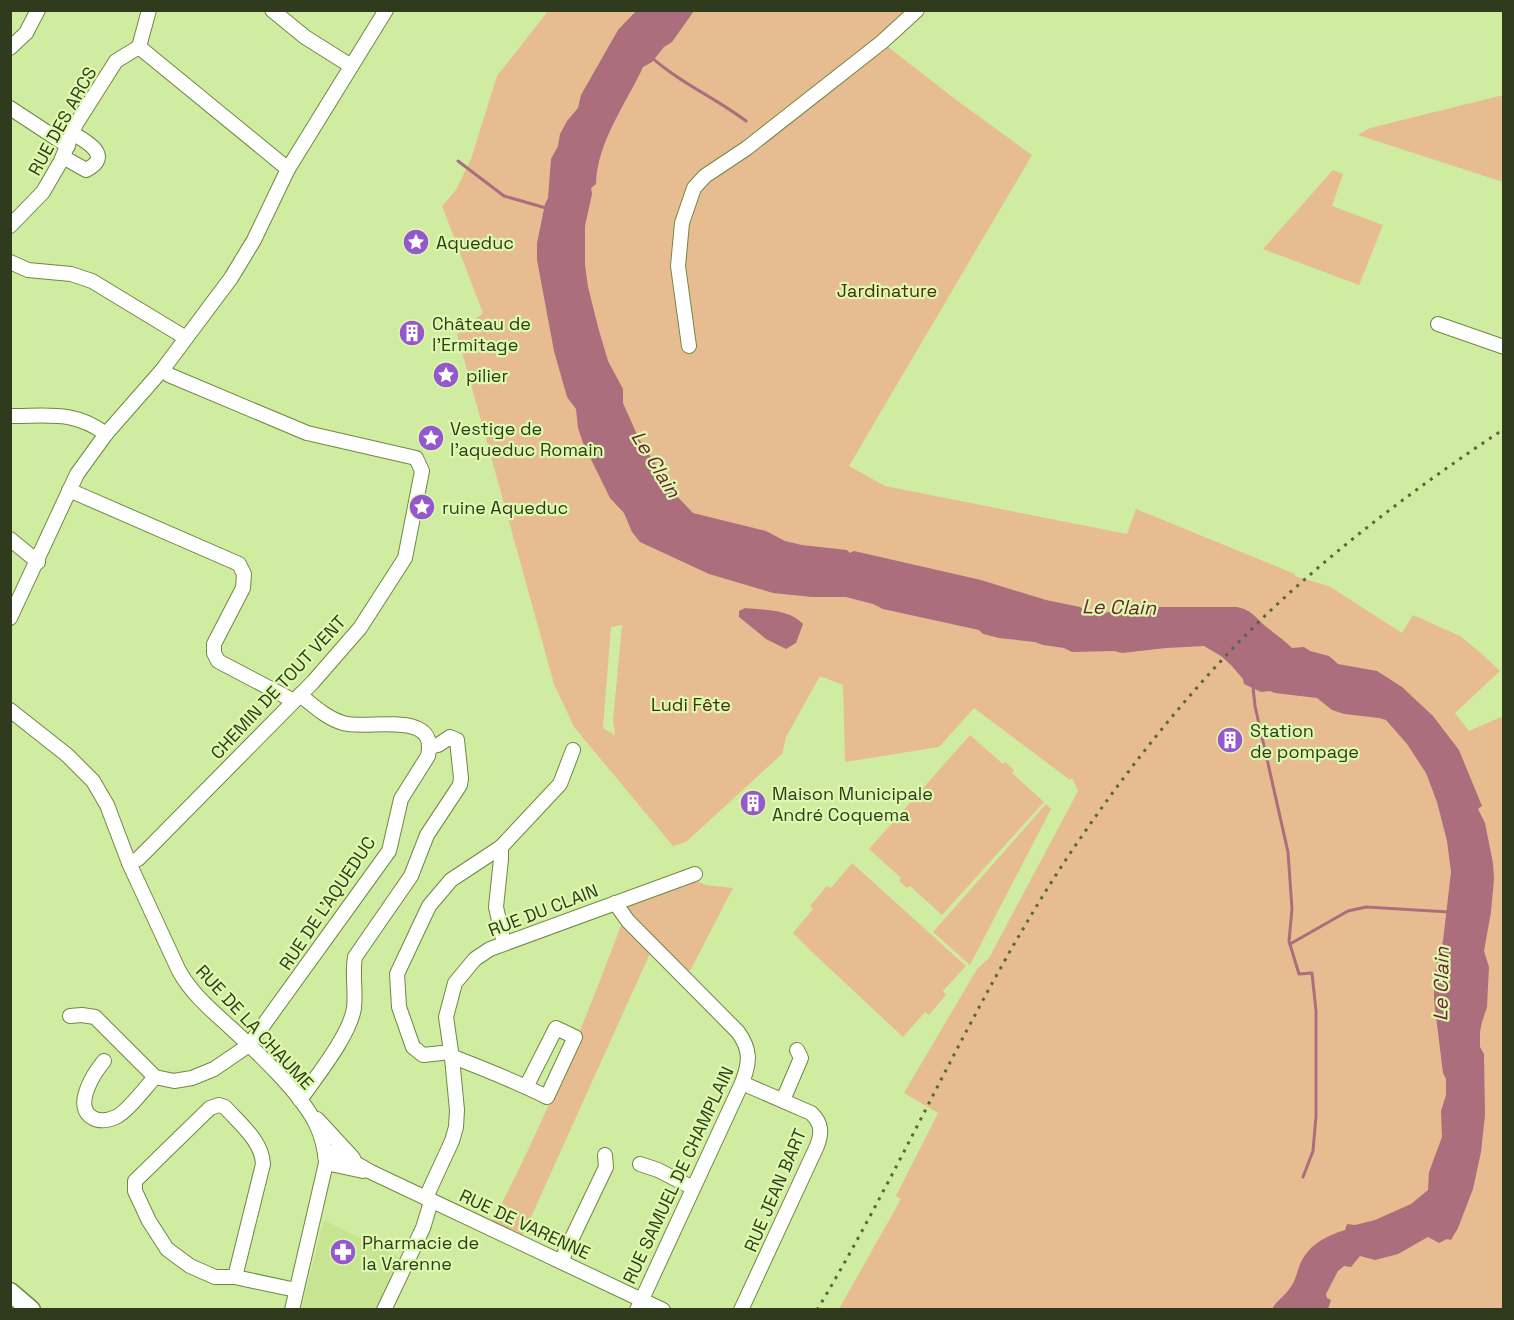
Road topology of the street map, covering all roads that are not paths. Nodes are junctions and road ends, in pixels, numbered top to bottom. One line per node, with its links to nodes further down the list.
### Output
1 (38, 10): 7 (street)
2 (149, 10): 6 (street)
3 (272, 10): 8 (street)
4 (386, 10): 8 (street)
5 (916, 10): 16 (street)
6 (139, 47): 10 (street, RUE DES ARCS); 11 (street)
7 (10, 48)
8 (351, 66): 11 (street)
9 (10, 108): 10 (street)
10 (68, 145): 12 (street, RUE DES ARCS)
11 (288, 170): 15 (street)
12 (10, 226)
13 (10, 262): 15 (street)
14 (1438, 324): 17 (street)
15 (186, 338): 18 (street)
16 (689, 346)
17 (1503, 347)
18 (163, 369): 20 (street); 25 (street, CHEMIN DE TOUT VENT)
19 (10, 416): 20 (street)
20 (106, 434): 21 (street)
21 (69, 490): 23 (street); 25 (street)
22 (10, 539): 23 (street)
23 (38, 562): 24 (street)
24 (11, 613)
25 (297, 698): 27 (street); 30 (street, CHEMIN DE TOUT VENT)
26 (10, 710): 30 (street, RUE DE LA CHAUME)
27 (429, 747): 35 (street, RUE DE L'AQUEDUC); 43 (street)
28 (573, 750): 29 (street)
29 (501, 847): 33 (street); 37 (street)
30 (129, 863): 35 (street, RUE DE LA CHAUME)
31 (695, 874): 32 (street, RUE DU CLAIN)
32 (615, 903): 33 (street, RUE DU CLAIN); 40 (street, RUE SAMUEL DE CHAMPLAIN)
33 (504, 943): 37 (street, RUE DU CLAIN)
34 (70, 1016): 39 (street)
35 (249, 1045): 39 (street, RUE DE L'AQUEDUC); 43 (street, RUE DE LA CHAUME)
36 (797, 1050): 42 (street, RUE JEAN BART)
37 (452, 1055): 41 (street); 49 (street, RUE DU CLAIN)
38 (104, 1060): 39 (street)
39 (155, 1077)
40 (742, 1083): 42 (street, RUE JEAN BART); 48 (street, RUE SAMUEL DE CHAMPLAIN)
41 (526, 1087): 41 (street)
42 (783, 1100): 59 (street, RUE JEAN BART)
43 (303, 1104): 45 (street, RUE DE LA CHAUME); 47 (street, RUE DE VARENNE)
44 (605, 1155): 50 (street)
45 (325, 1157): 47 (street, RUE DE VARENNE); 52 (street)
46 (640, 1164): 48 (street)
47 (371, 1172): 49 (street, RUE DE VARENNE)
48 (693, 1188): 54 (street, RUE SAMUEL DE CHAMPLAIN)
49 (429, 1198): 50 (street, RUE DE VARENNE); 55 (street, RUE DU CLAIN)
50 (561, 1261): 54 (street, RUE DE VARENNE)
51 (235, 1277): 51 (street); 52 (street)
52 (296, 1290): 57 (street)
53 (10, 1292): 56 (main road)
54 (639, 1304): 58 (street, RUE DE VARENNE)
55 (386, 1309)
56 (31, 1310)
57 (292, 1310)
58 (663, 1310)
59 (741, 1310)

